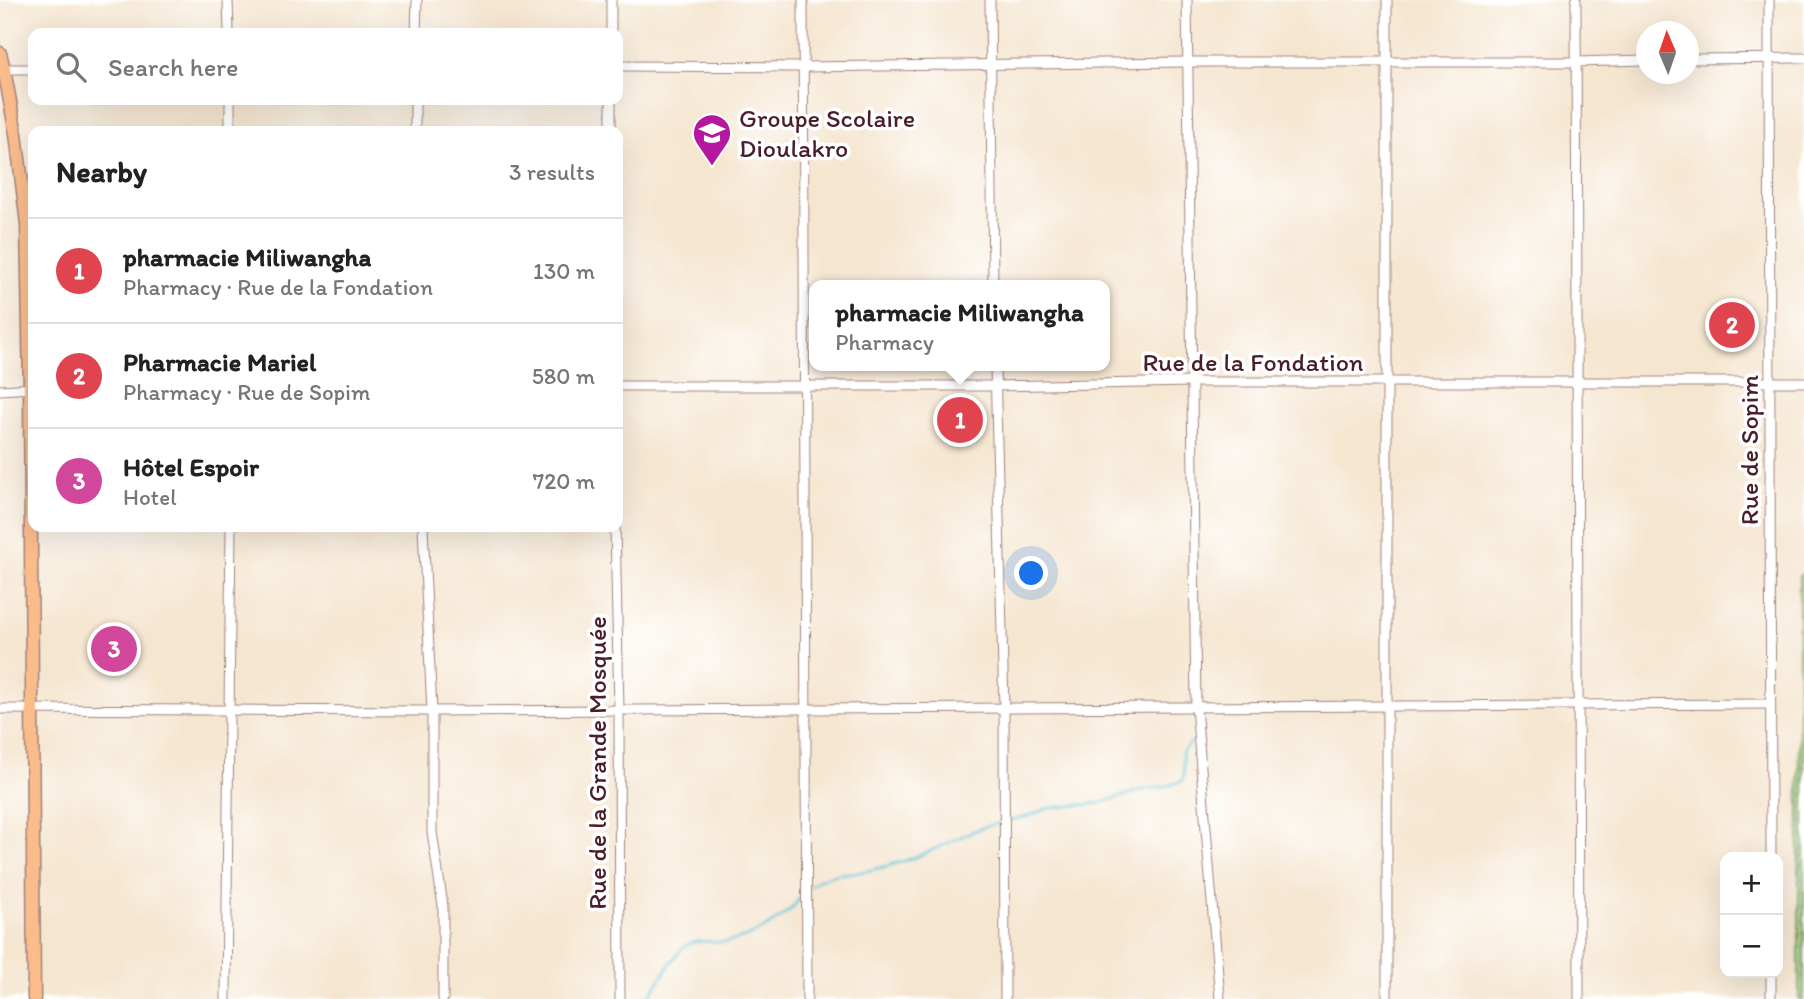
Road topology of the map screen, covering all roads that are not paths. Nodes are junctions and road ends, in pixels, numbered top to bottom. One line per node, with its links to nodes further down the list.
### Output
1 (228, 0): 10 (street)
2 (417, 0): 11 (street)
3 (611, 0): 12 (street)
4 (803, 0): 23 (street)
5 (990, 0): 21 (street)
6 (1187, 0): 18 (street)
7 (1387, 0): 19 (street)
8 (1576, 0): 20 (street)
9 (1769, 0): 14 (street, Rue de Sopim)
10 (229, 28)
11 (416, 28)
12 (611, 28)
13 (0, 53): 24 (main road)
14 (1770, 58): 15 (street); 16 (street); 37 (street, Rue de Sopim)
15 (1804, 58)
16 (1699, 59)
17 (1636, 60): 20 (street)
18 (1188, 62): 19 (street); 21 (street); 35 (street)
19 (1387, 62): 20 (street); 39 (street)
20 (1576, 62): 36 (street)
21 (990, 64): 23 (street); 33 (street)
22 (623, 66): 23 (street)
23 (803, 67): 41 (street)
24 (4, 69): 25 (street); 32 (main road)
25 (28, 69)
26 (230, 105): 29 (street)
27 (415, 105): 30 (street)
28 (611, 105): 31 (street)
29 (230, 126)
30 (415, 126)
31 (611, 126)
32 (28, 257)
33 (993, 280)
34 (995, 371): 42 (street)
35 (1191, 382): 39 (street, Rue de la Fondation); 42 (street, Rue de la Fondation); 52 (street)
36 (1578, 382): 37 (street, Rue de la Fondation); 39 (street, Rue de la Fondation); 50 (street)
37 (1770, 382): 38 (street, Rue de la Fondation); 49 (street, Rue de Sopim)
38 (1804, 382)
39 (1386, 383): 51 (street)
40 (623, 386): 41 (street, Rue de la Fondation)
41 (804, 386): 42 (street, Rue de la Fondation); 56 (street)
42 (995, 386): 53 (street)
43 (28, 388): 44 (street)
44 (0, 390)
45 (32, 532): 55 (main road)
46 (231, 532): 58 (street)
47 (423, 532): 59 (street)
48 (615, 532): 57 (street, Rue de la Grande Mosquée)
49 (1770, 704): 50 (street); 60 (street, Rue de Sopim)
50 (1579, 705): 51 (street); 70 (street)
51 (1387, 706): 52 (street); 69 (street)
52 (1196, 707): 53 (street); 68 (street)
53 (1004, 708): 56 (street); 67 (street)
54 (0, 709): 55 (street)
55 (32, 709): 58 (street); 62 (main road)
56 (806, 709): 57 (street); 66 (street)
57 (619, 710): 59 (street); 65 (street, Rue de la Grande Mosquée)
58 (230, 711): 59 (street); 63 (street)
59 (432, 711): 64 (street)
60 (1771, 852)
61 (1771, 978): 71 (street)
62 (34, 999)
63 (226, 999)
64 (443, 999)
65 (620, 999)
66 (807, 999)
67 (1005, 999)
68 (1220, 999)
69 (1387, 999)
70 (1579, 999)
71 (1771, 999)

